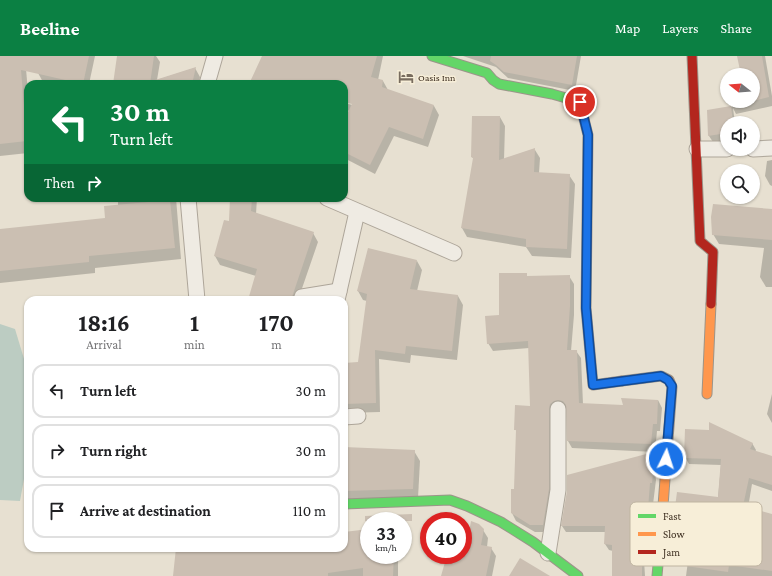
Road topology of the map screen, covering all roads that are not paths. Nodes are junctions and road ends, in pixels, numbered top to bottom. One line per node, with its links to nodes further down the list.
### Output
1 (215, 56): 4 (street)
2 (432, 56): 17 (street)
3 (692, 56): 7 (street)
4 (207, 80)
5 (760, 148): 6 (street)
6 (772, 148)
7 (697, 149): 8 (street); 15 (street)
8 (720, 149)
9 (188, 202): 13 (street)
10 (336, 202): 11 (street)
11 (358, 212): 12 (street); 14 (street)
12 (454, 253)
13 (197, 296)
14 (338, 296)
15 (707, 394)
16 (558, 409): 19 (street)
17 (663, 502)
18 (348, 504): 19 (street)
19 (548, 553): 21 (street)
20 (658, 566): 22 (street)
21 (578, 576)
22 (657, 576)

